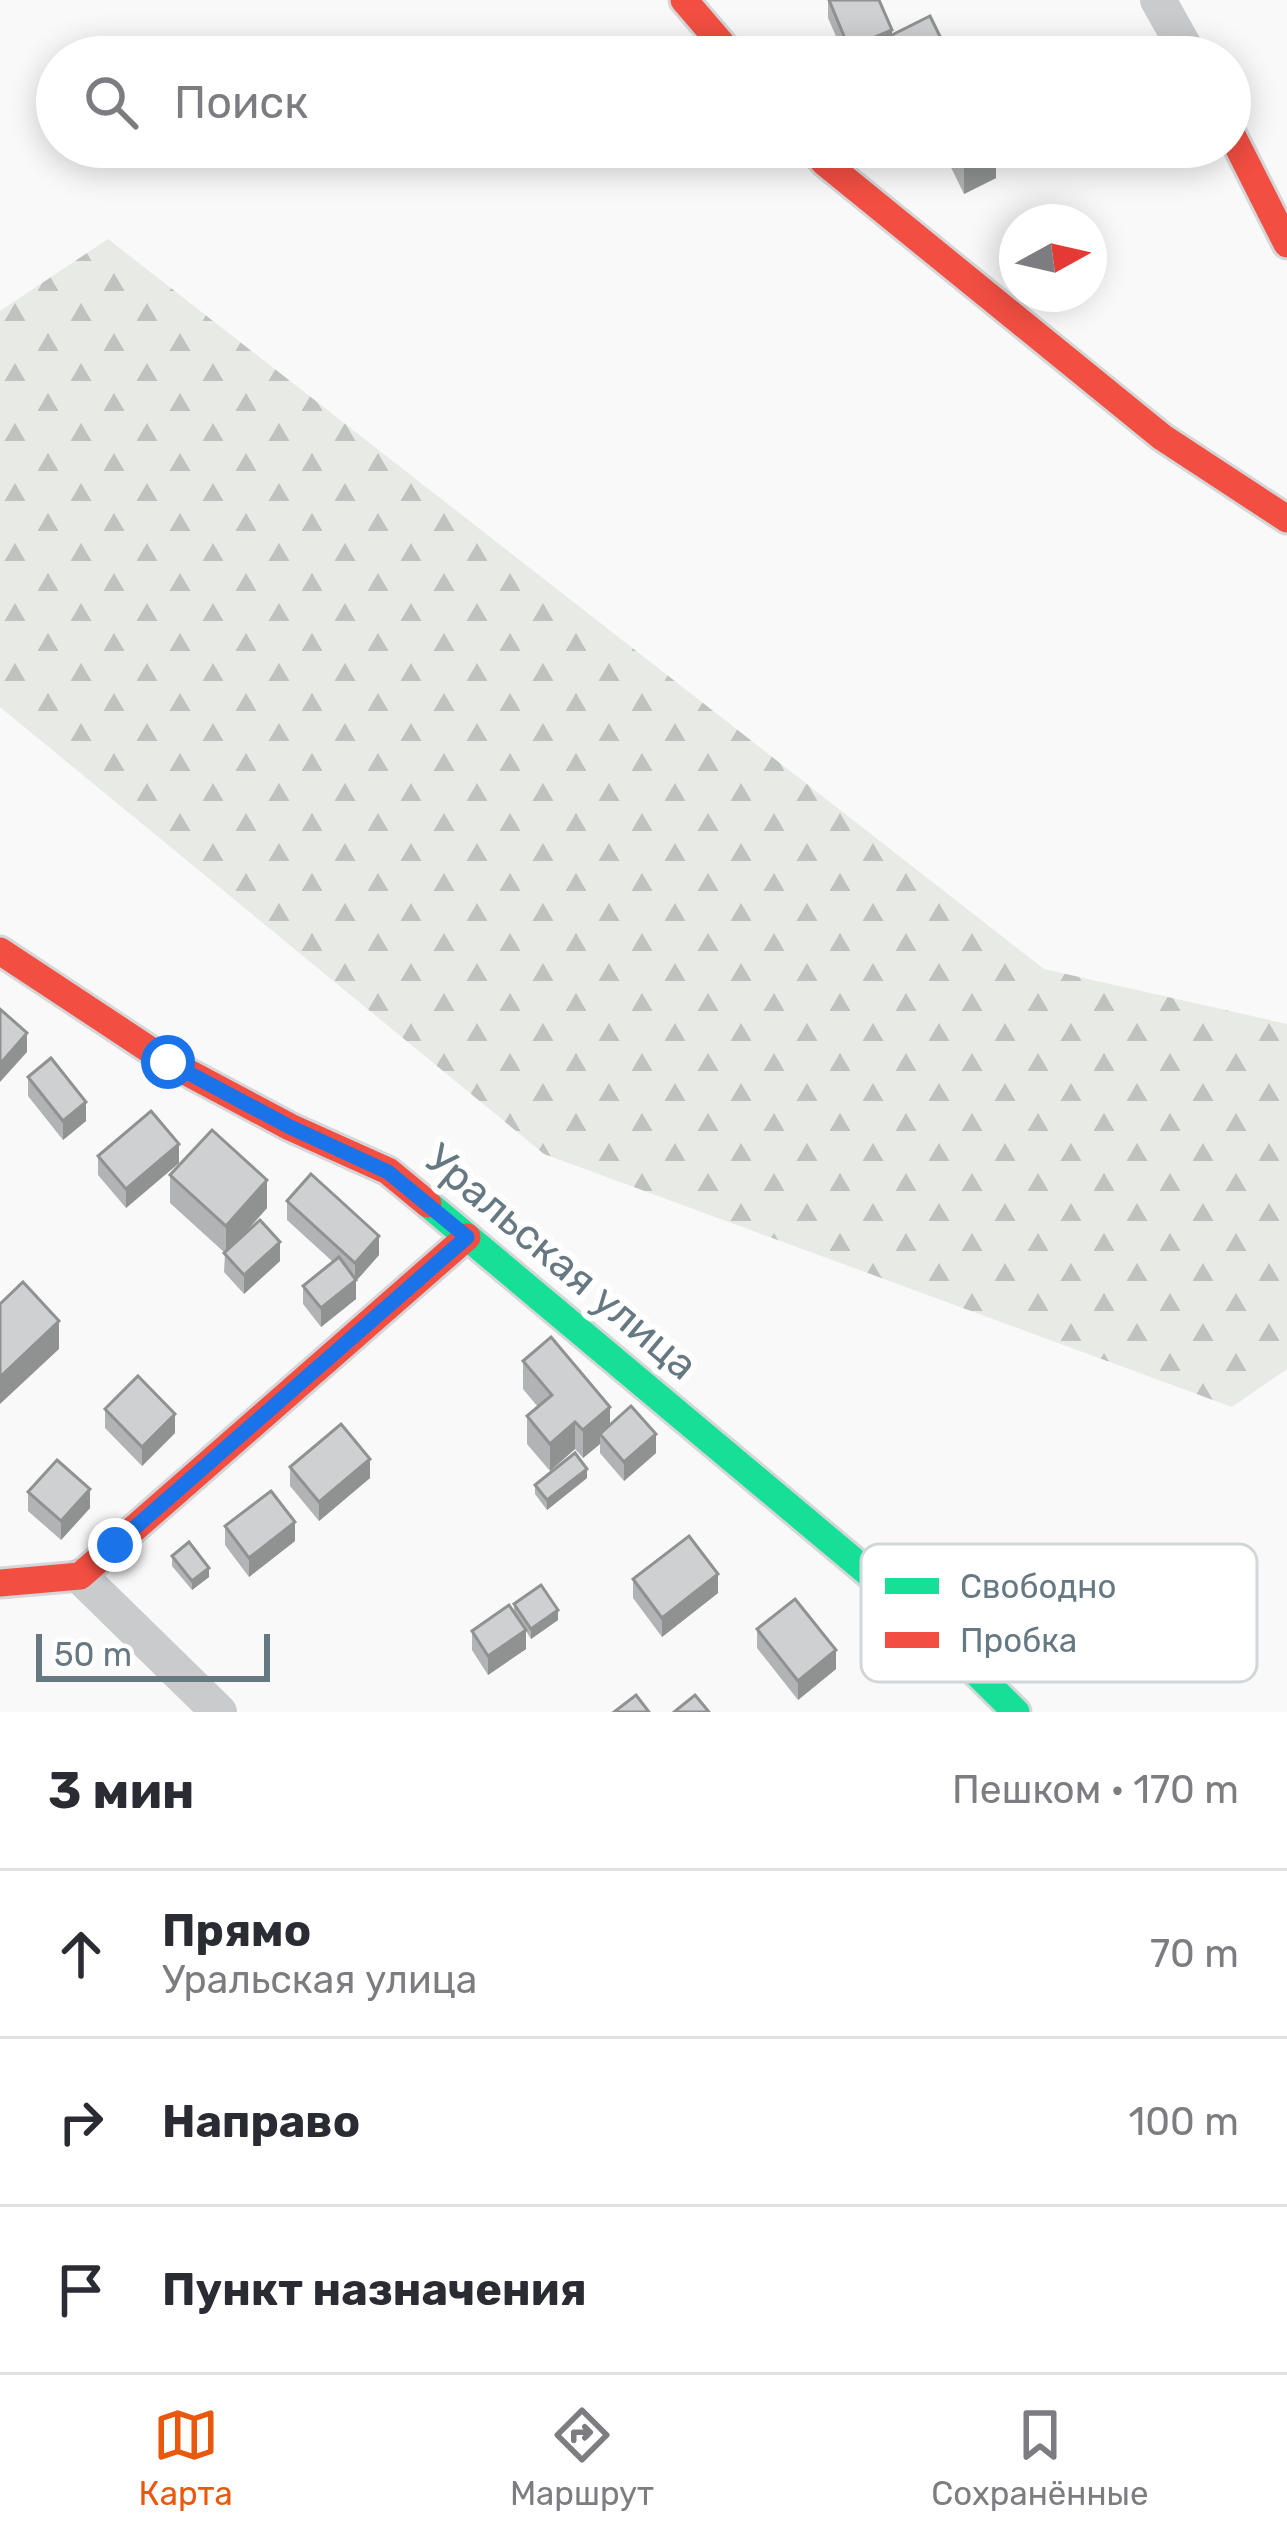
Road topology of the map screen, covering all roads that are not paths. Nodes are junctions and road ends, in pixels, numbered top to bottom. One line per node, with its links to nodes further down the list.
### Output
1 (684, 0): 3 (street)
2 (1158, 0): 4 (street)
3 (716, 36)
4 (1178, 36)
5 (831, 168): 8 (street)
6 (1249, 168): 7 (street)
7 (1287, 244)
8 (1287, 519)
9 (0, 951): 10 (street, Уральская улица)
10 (467, 1237): 11 (street, Уральская улица); 12 (street)
11 (861, 1567)
12 (80, 1576): 13 (street); 15 (street)
13 (0, 1583)
14 (986, 1682): 16 (street, Уральская улица)
15 (219, 1712)
16 (1016, 1712)

